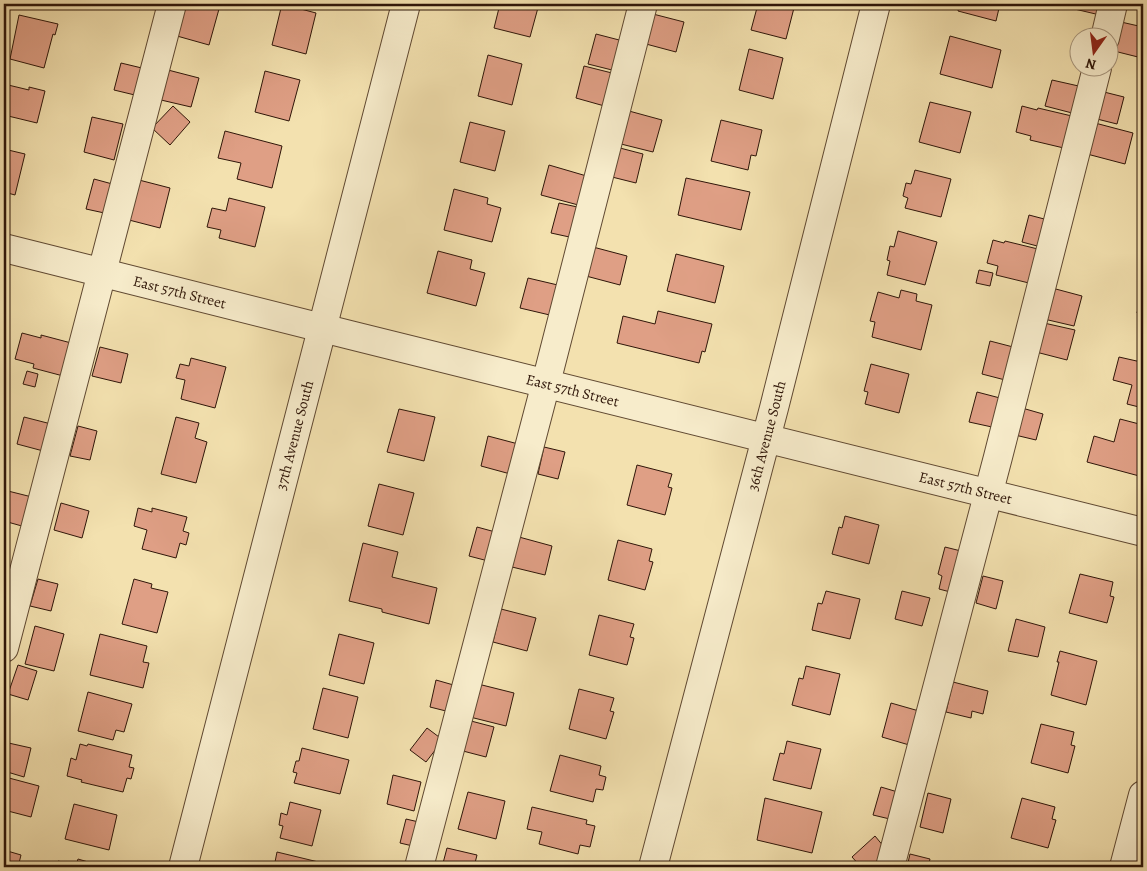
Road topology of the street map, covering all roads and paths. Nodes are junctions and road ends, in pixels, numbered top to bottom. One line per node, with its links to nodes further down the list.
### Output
1 (172, 4): 9 (street)
2 (406, 4): 10 (street, 37th Avenue South)
3 (643, 4): 11 (street)
4 (876, 4): 12 (street, 36th Avenue South)
5 (1113, 4): 6 (street)
6 (1107, 28)
7 (1094, 78): 13 (street)
8 (4, 248): 9 (street, East 57th Street)
9 (103, 273): 10 (street, East 57th Street); 15 (street)
10 (323, 328): 11 (street, East 57th Street); 17 (street, 37th Avenue South)
11 (546, 383): 12 (street, East 57th Street); 18 (street)
12 (766, 437): 13 (street, East 57th Street); 19 (street, 36th Avenue South)
13 (988, 494): 14 (street, East 57th Street); 20 (street)
14 (1143, 532)
15 (4, 648)
16 (1143, 795): 21 (street)
17 (183, 867)
18 (419, 867)
19 (653, 867)
20 (890, 867)
21 (1124, 867)

